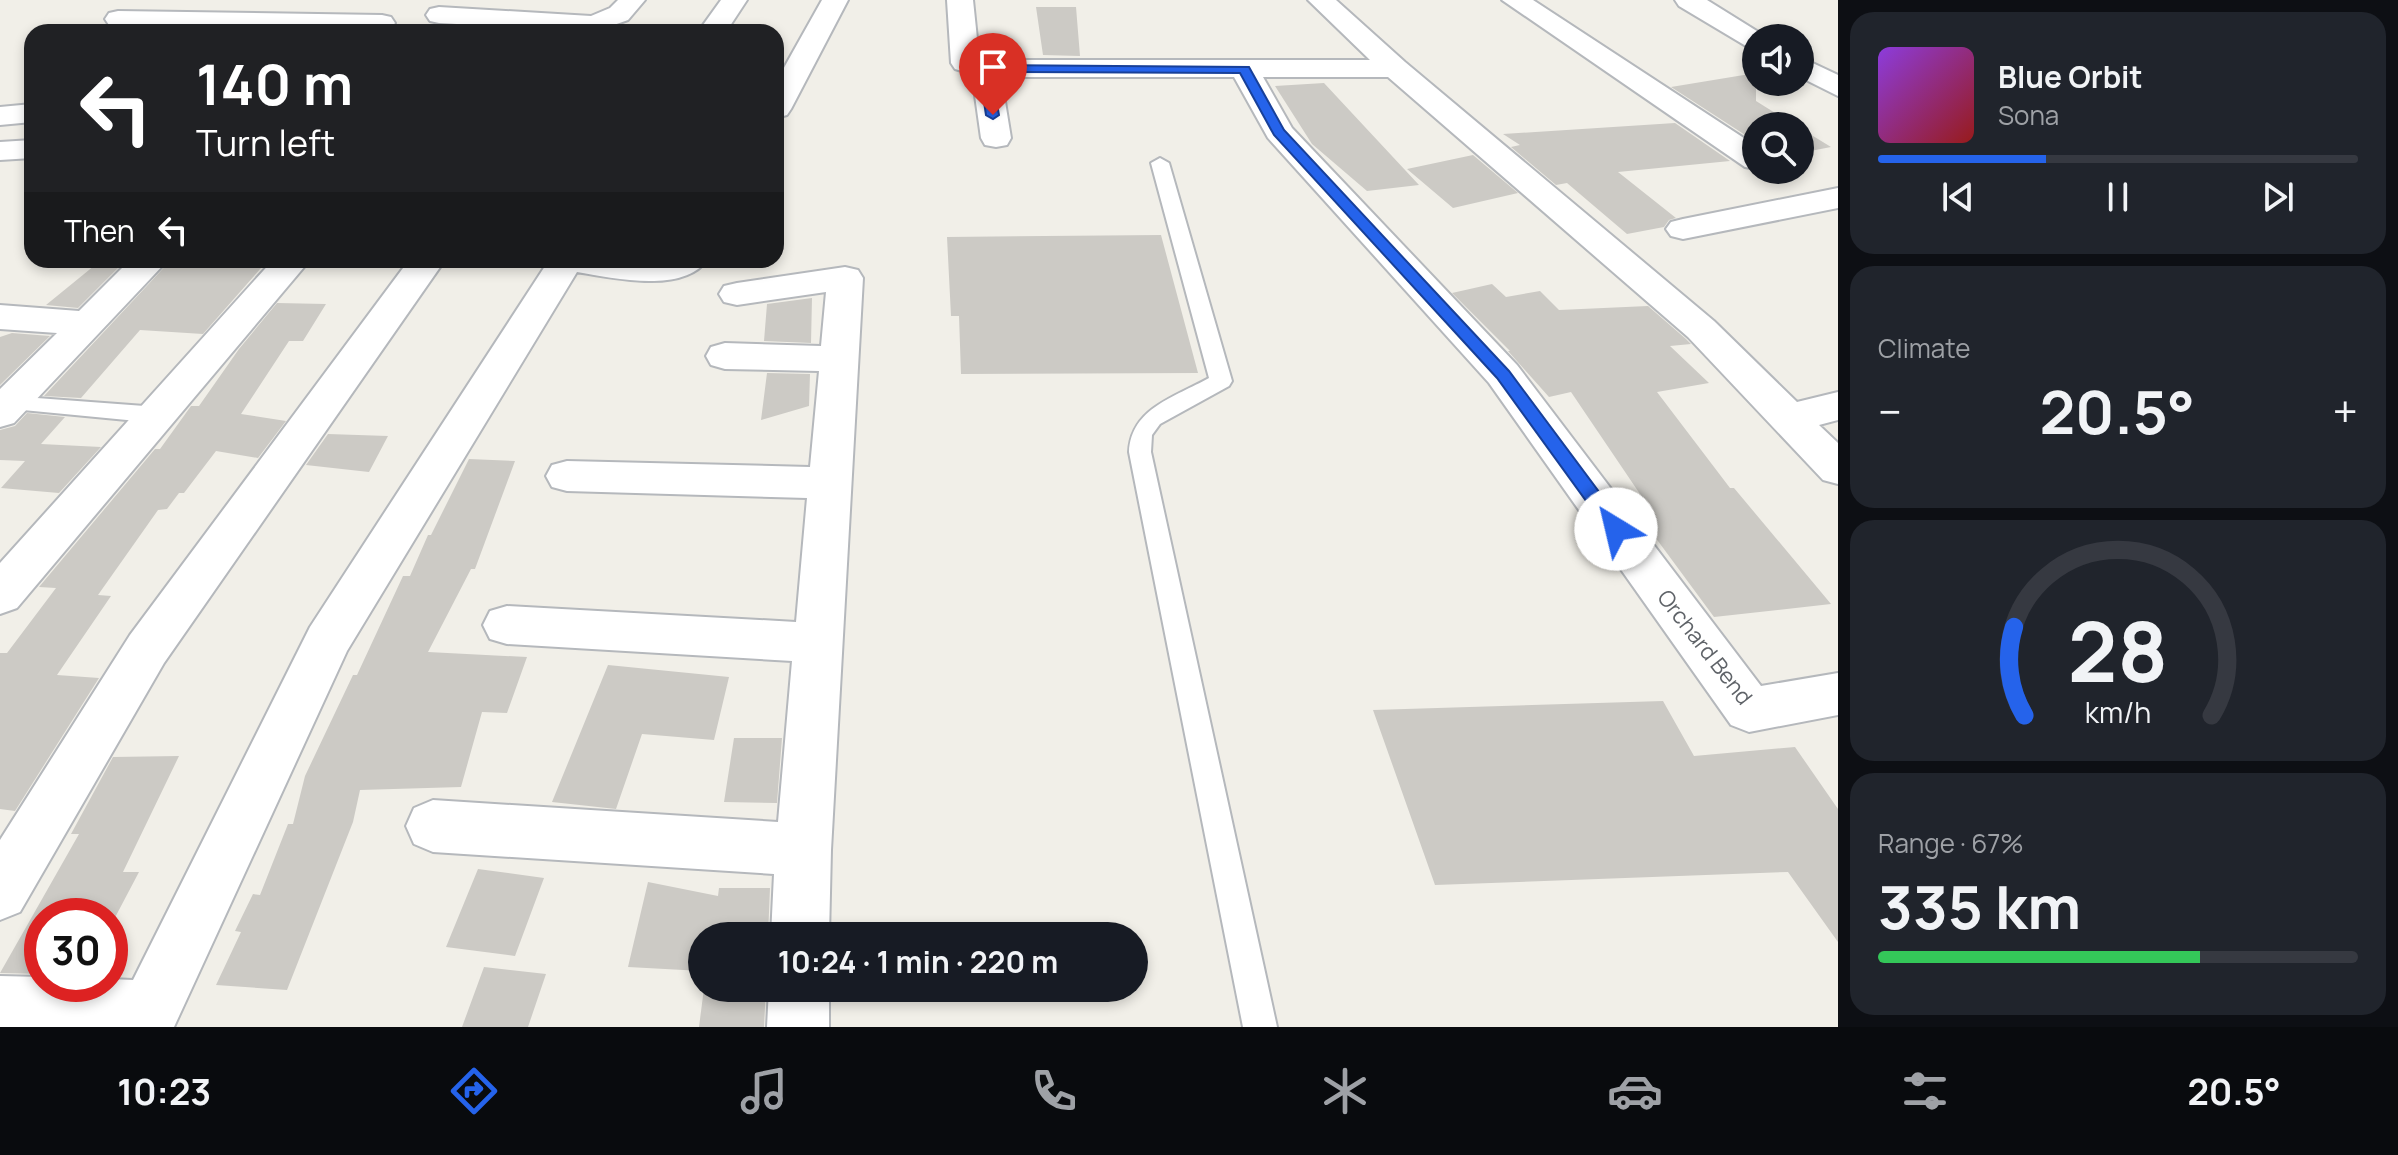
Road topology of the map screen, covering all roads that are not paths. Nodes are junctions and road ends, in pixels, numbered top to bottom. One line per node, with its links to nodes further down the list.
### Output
1 (138, 0): 13 (street)
2 (536, 0): 12 (street)
3 (632, 0): 15 (street)
4 (734, 0): 16 (street)
5 (835, 0): 23 (street)
6 (960, 0): 19 (street)
7 (1321, 0): 18 (street)
8 (1515, 0): 27 (street)
9 (1688, 0): 17 (street)
10 (484, 9): 11 (street); 12 (street)
11 (439, 15)
12 (516, 19): 14 (street)
13 (381, 24)
14 (558, 24)
15 (600, 24)
16 (718, 24)
17 (1742, 32)
18 (1395, 68): 20 (street); 33 (street)
19 (985, 69): 20 (street); 26 (street)
20 (1244, 69): 55 (street, Orchard Bend)
21 (1814, 73): 22 (street)
22 (1838, 87)
23 (784, 94)
24 (24, 114): 25 (street)
25 (0, 116)
26 (996, 138)
27 (1742, 151)
28 (1160, 163): 64 (lane)
29 (1799, 184): 30 (street)
30 (1829, 200): 31 (street)
31 (1683, 229)
32 (1642, 238): 33 (street)
33 (1605, 244): 48 (street)
34 (142, 268): 42 (street)
35 (285, 268): 47 (street)
36 (421, 268): 58 (street)
37 (562, 268): 62 (street)
38 (638, 268): 39 (street)
39 (675, 268)
40 (737, 294): 44 (street)
41 (0, 317): 42 (street)
42 (89, 323): 46 (street)
43 (725, 356): 44 (street)
44 (838, 359): 51 (street)
45 (1838, 406): 48 (street)
46 (5, 408): 47 (lane)
47 (158, 415): 52 (street)
48 (1790, 418): 49 (street)
49 (1838, 469)
50 (567, 476): 51 (street)
51 (828, 483): 54 (street)
52 (0, 595)
53 (507, 625): 54 (street)
54 (817, 643): 57 (street)
55 (1838, 694)
56 (433, 826): 57 (street)
57 (803, 850): 59 (street)
58 (0, 892)
59 (800, 922)
60 (799, 1002): 63 (street)
61 (0, 1007): 62 (street)
62 (146, 1019)
63 (798, 1027)
64 (1260, 1027)

